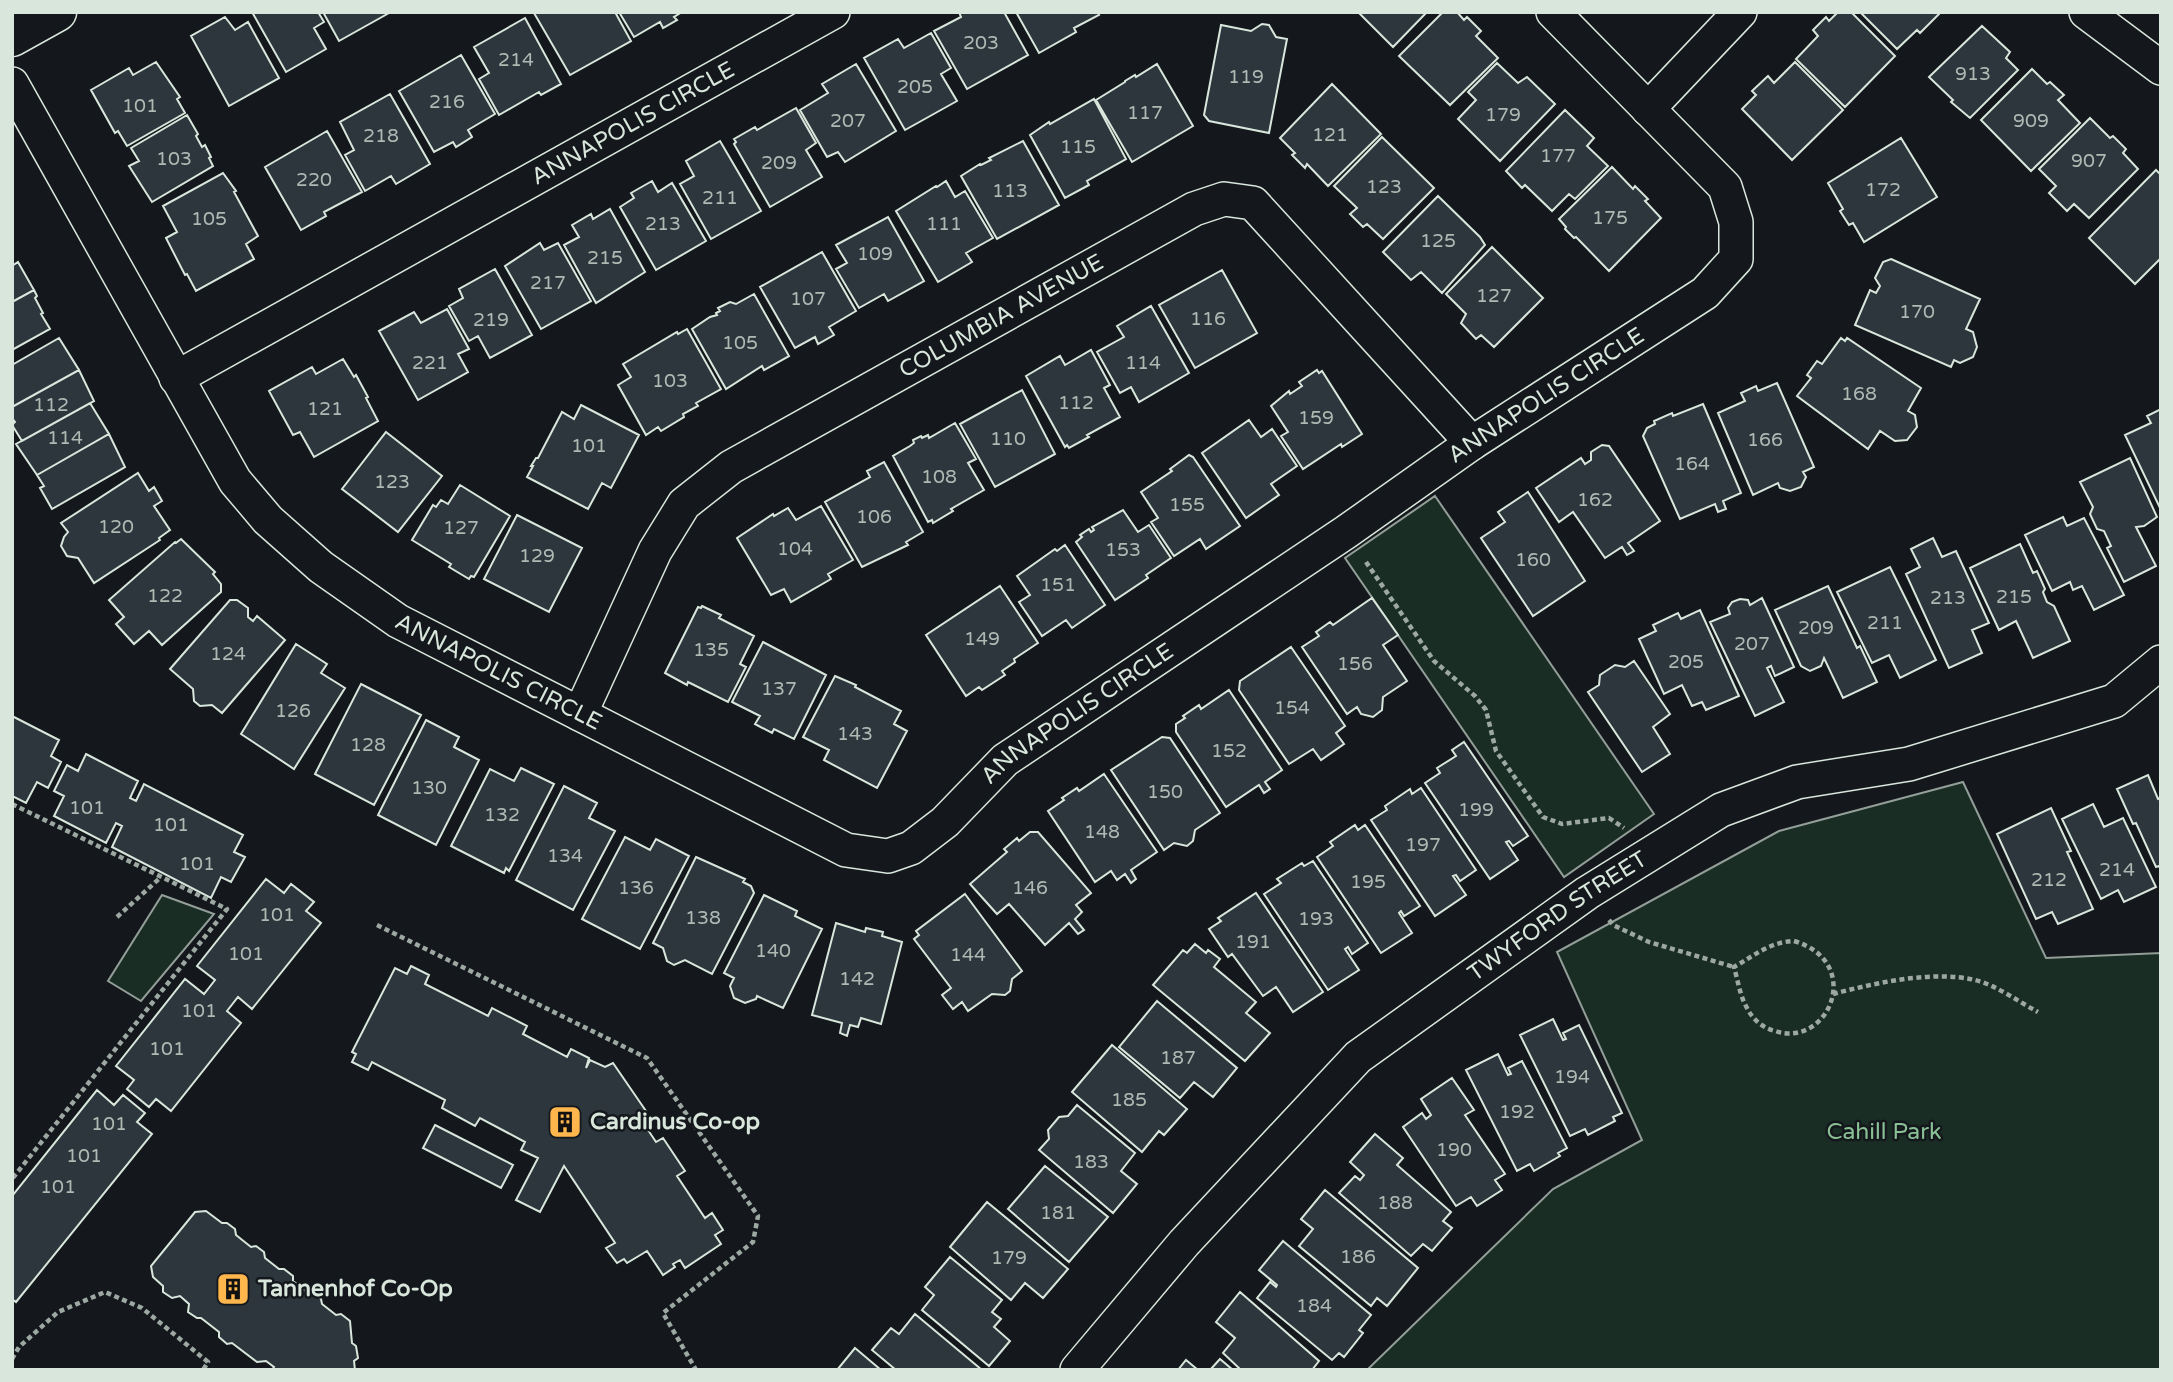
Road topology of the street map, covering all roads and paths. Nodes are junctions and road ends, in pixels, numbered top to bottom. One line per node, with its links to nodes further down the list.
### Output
1 (57, 12): 6 (street)
2 (833, 12): 10 (street, ANNAPOLIS CIRCLE)
3 (1553, 12): 9 (street, ANNAPOLIS CIRCLE)
4 (1740, 12): 9 (street)
5 (2086, 12): 7 (street)
6 (12, 37)
7 (2161, 68)
8 (12, 85): 10 (street, ANNAPOLIS CIRCLE)
9 (1648, 108): 11 (street, ANNAPOLIS CIRCLE)
10 (176, 378): 14 (street, ANNAPOLIS CIRCLE)
11 (1472, 443): 12 (street, ANNAPOLIS CIRCLE); 14 (street, COLUMBIA AVENUE)
12 (1346, 532): 14 (street, ANNAPOLIS CIRCLE); 16 (path)
13 (2161, 662): 16 (street, TWYFORD STREET)
14 (580, 714)
15 (12, 803): 17 (path)
16 (1646, 856): 18 (street, TWYFORD STREET)
17 (161, 877): 19 (path); 24 (path)
18 (1587, 893): 21 (path); 28 (street, TWYFORD STREET)
19 (117, 917)
20 (377, 925): 27 (path)
21 (1734, 967): 22 (path); 22 (path)
22 (1833, 994): 23 (path)
23 (2038, 1012)
24 (12, 1179)
25 (12, 1359): 26 (path)
26 (203, 1370)
27 (696, 1370)
28 (1077, 1370)

